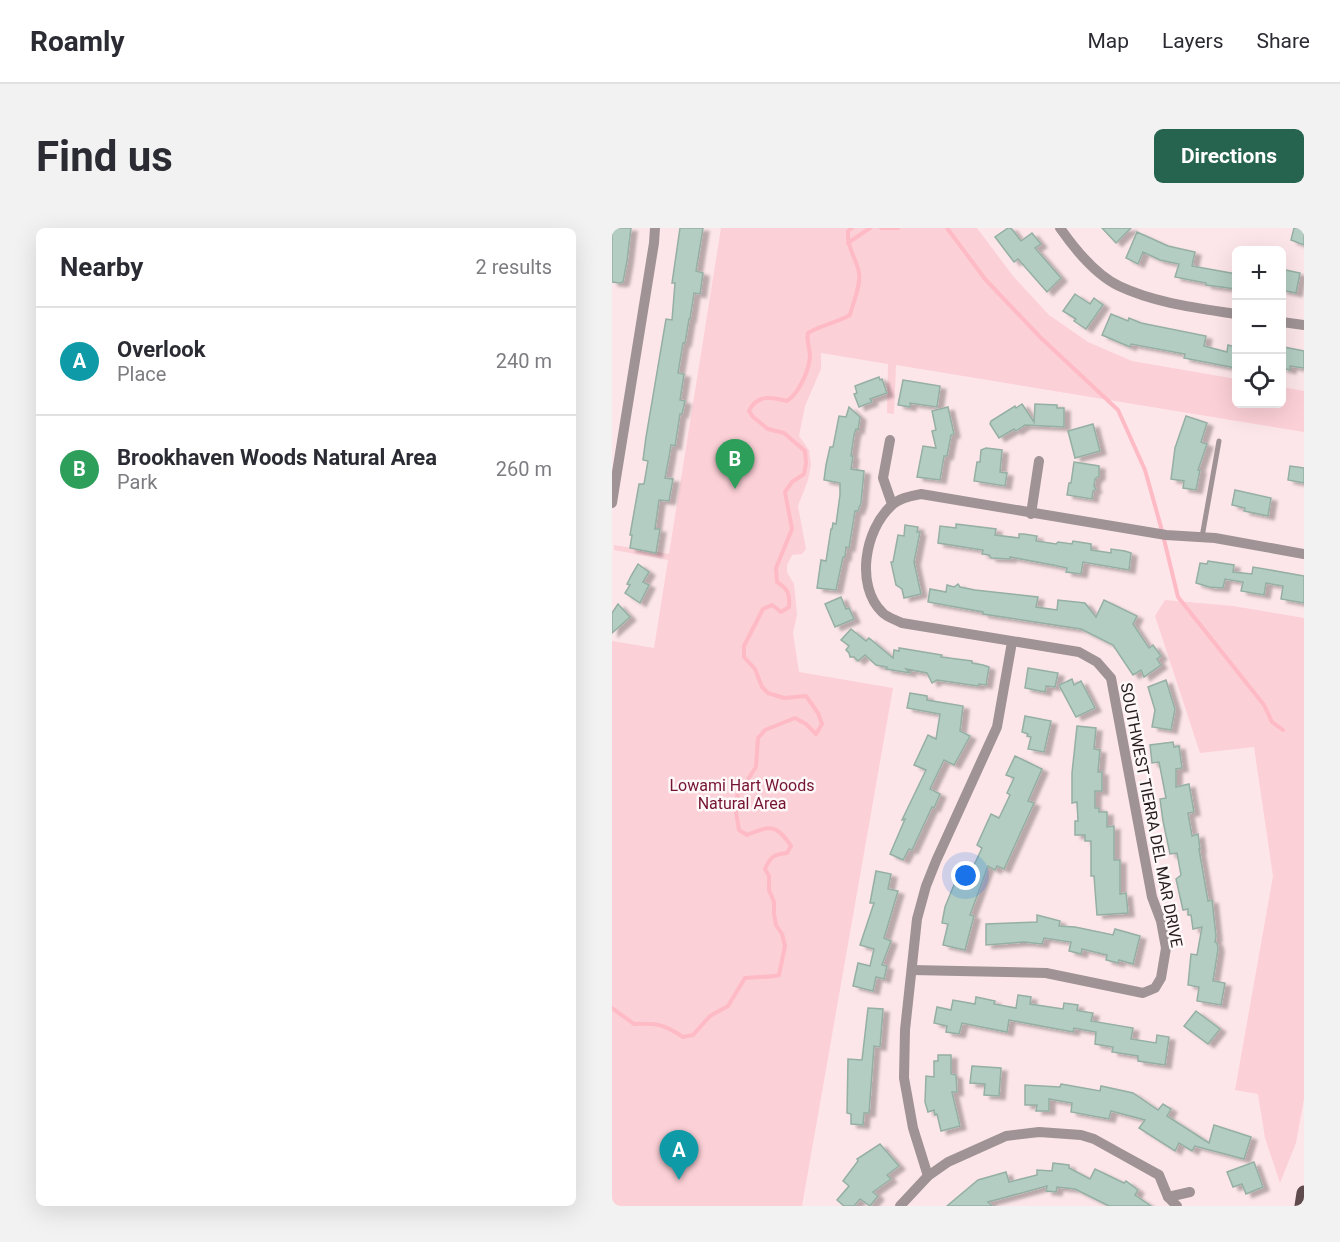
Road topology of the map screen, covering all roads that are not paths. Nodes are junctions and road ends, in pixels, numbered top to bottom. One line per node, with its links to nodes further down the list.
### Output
1 (655, 228): 9 (street)
2 (1059, 228): 3 (street)
3 (1232, 313)
4 (1286, 323): 5 (street)
5 (1304, 325)
6 (890, 440): 10 (street)
7 (1219, 441): 12 (lane)
8 (1039, 461): 11 (street)
9 (612, 503)
10 (892, 504): 11 (street); 14 (street, SOUTHWEST TIERRA DEL MAR DRIVE)
11 (1031, 514): 12 (street)
12 (1202, 537): 13 (street)
13 (1304, 554)
14 (1012, 642): 15 (street); 15 (street, SOUTHWEST TIERRA DEL MAR DRIVE)
15 (912, 970): 16 (street)
16 (928, 1176): 19 (street); 20 (street)
17 (1190, 1192): 19 (street)
18 (1304, 1193): 22 (main road)
19 (1168, 1202): 21 (street)
20 (900, 1206)
21 (1177, 1206)
22 (1302, 1206)

